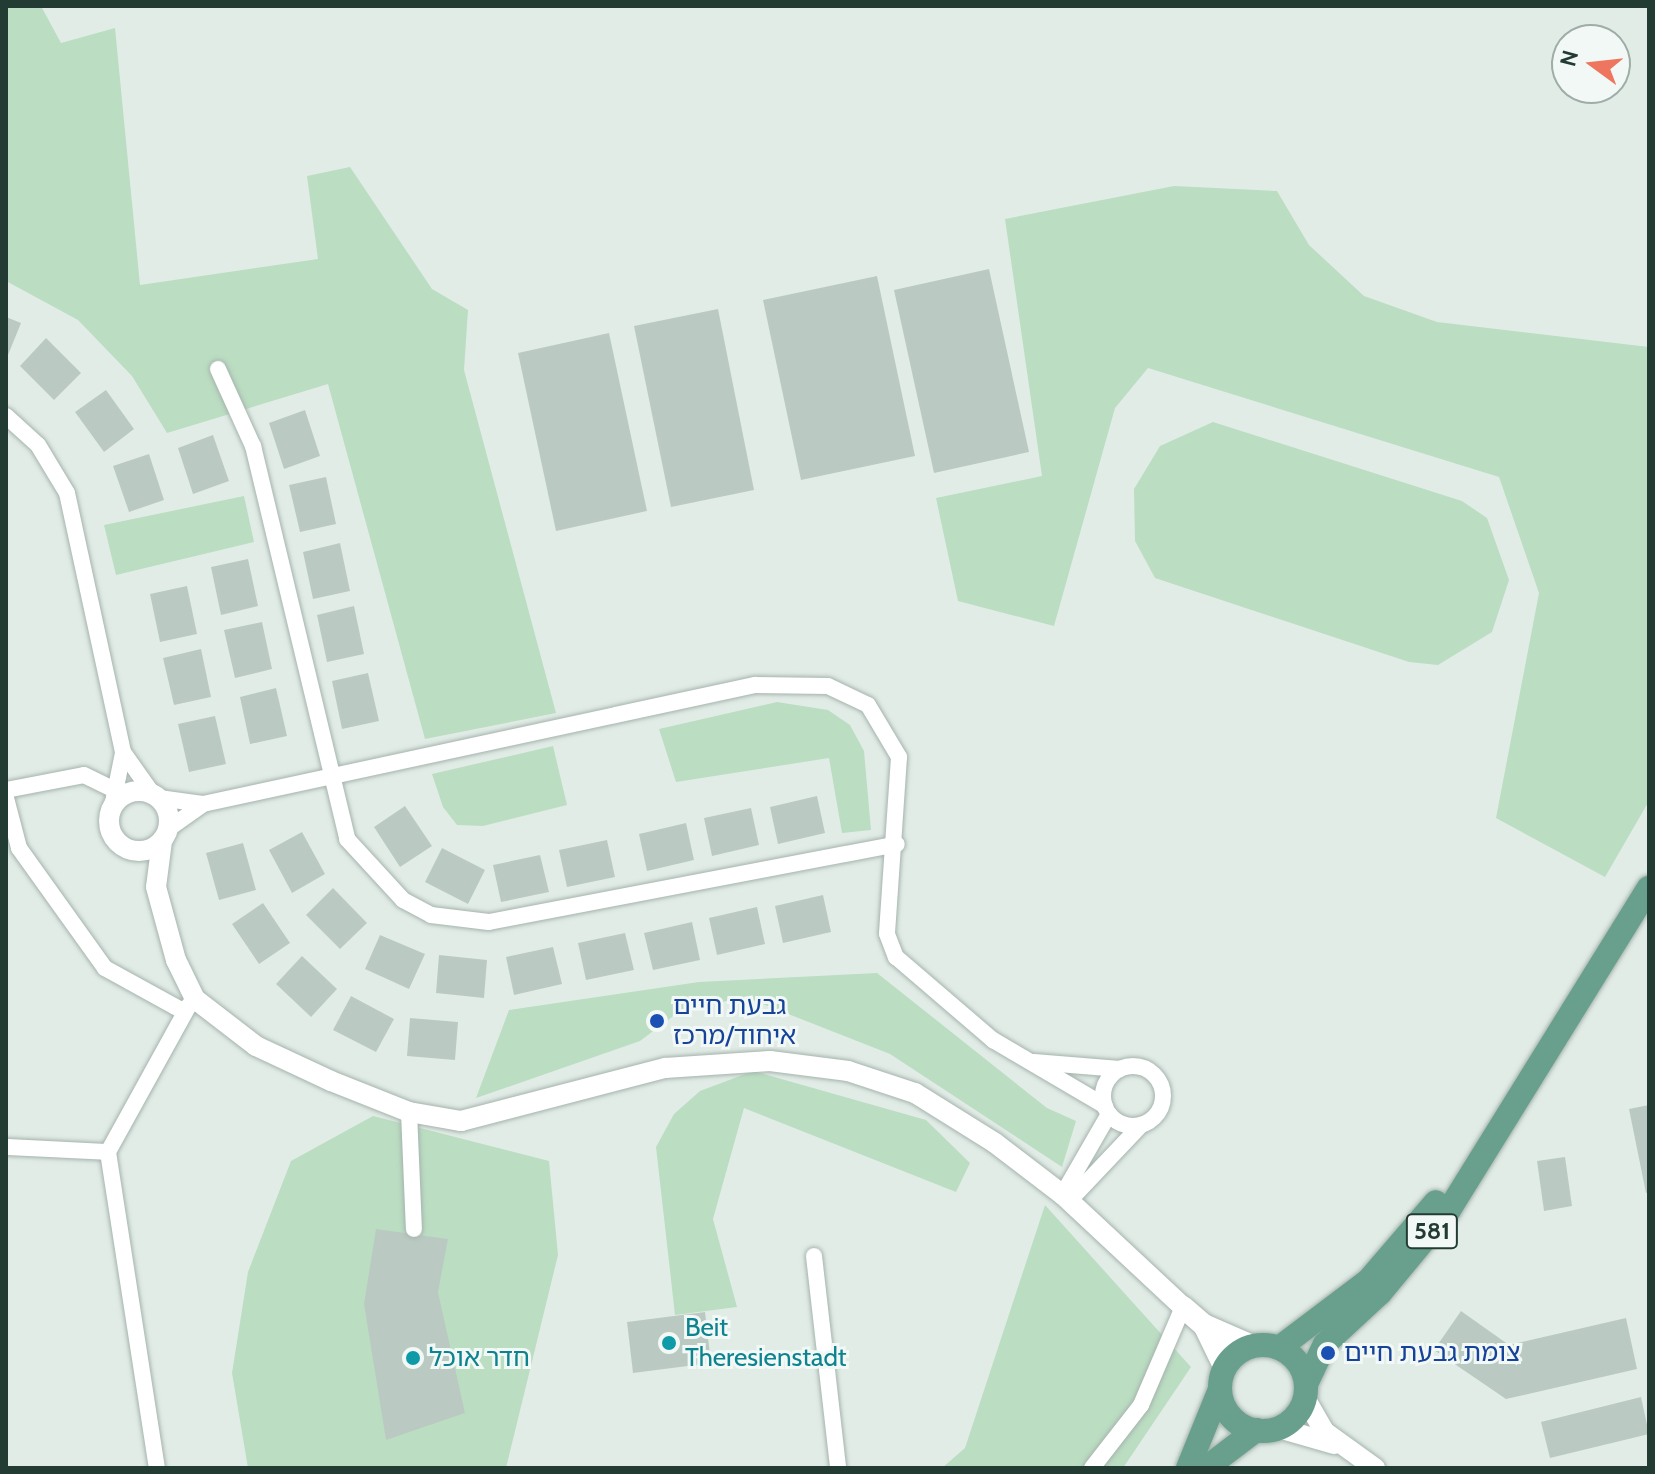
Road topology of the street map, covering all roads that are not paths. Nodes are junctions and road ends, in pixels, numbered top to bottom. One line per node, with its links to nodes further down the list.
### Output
1 (218, 369): 4 (street)
2 (6, 416): 3 (street)
3 (123, 752): 6 (street); 8 (street)
4 (329, 777): 9 (street); 11 (street); 11 (street)
5 (6, 790): 8 (street)
6 (156, 796): 8 (street); 9 (street); 10 (street)
7 (6, 798): 15 (street)
8 (114, 799): 12 (street)
9 (203, 804): 10 (street)
10 (165, 835): 12 (street); 13 (street)
11 (897, 844): 16 (street)
12 (127, 849): 13 (street)
13 (156, 887): 15 (street)
14 (1649, 888): 17 (main road, 581)
15 (189, 1005): 20 (street); 23 (street)
16 (1032, 1062): 18 (street); 19 (street)
17 (1541, 1063): 30 (main road, 581); 32 (main road, 581)
18 (1120, 1069): 19 (street); 21 (street)
19 (1107, 1110): 21 (street); 24 (street)
20 (409, 1112): 24 (street); 25 (street)
21 (1141, 1125): 24 (street)
22 (6, 1147): 23 (street)
23 (108, 1152): 35 (street)
24 (1066, 1198): 27 (street)
25 (414, 1229)
26 (814, 1256): 36 (street)
27 (1183, 1307): 28 (main road); 37 (street)
28 (1204, 1325): 29 (main road); 31 (main road)
29 (1252, 1346): 30 (main road); 31 (main road)
30 (1279, 1348): 32 (main road)
31 (1223, 1378): 33 (main road); 38 (main road)
32 (1306, 1391): 33 (main road, 581); 34 (street)
33 (1267, 1429): 34 (street); 39 (main road, 581)
34 (1342, 1447): 40 (street)
35 (157, 1468)
36 (838, 1468)
37 (1092, 1468)
38 (1188, 1468)
39 (1206, 1468)
40 (1375, 1468)

